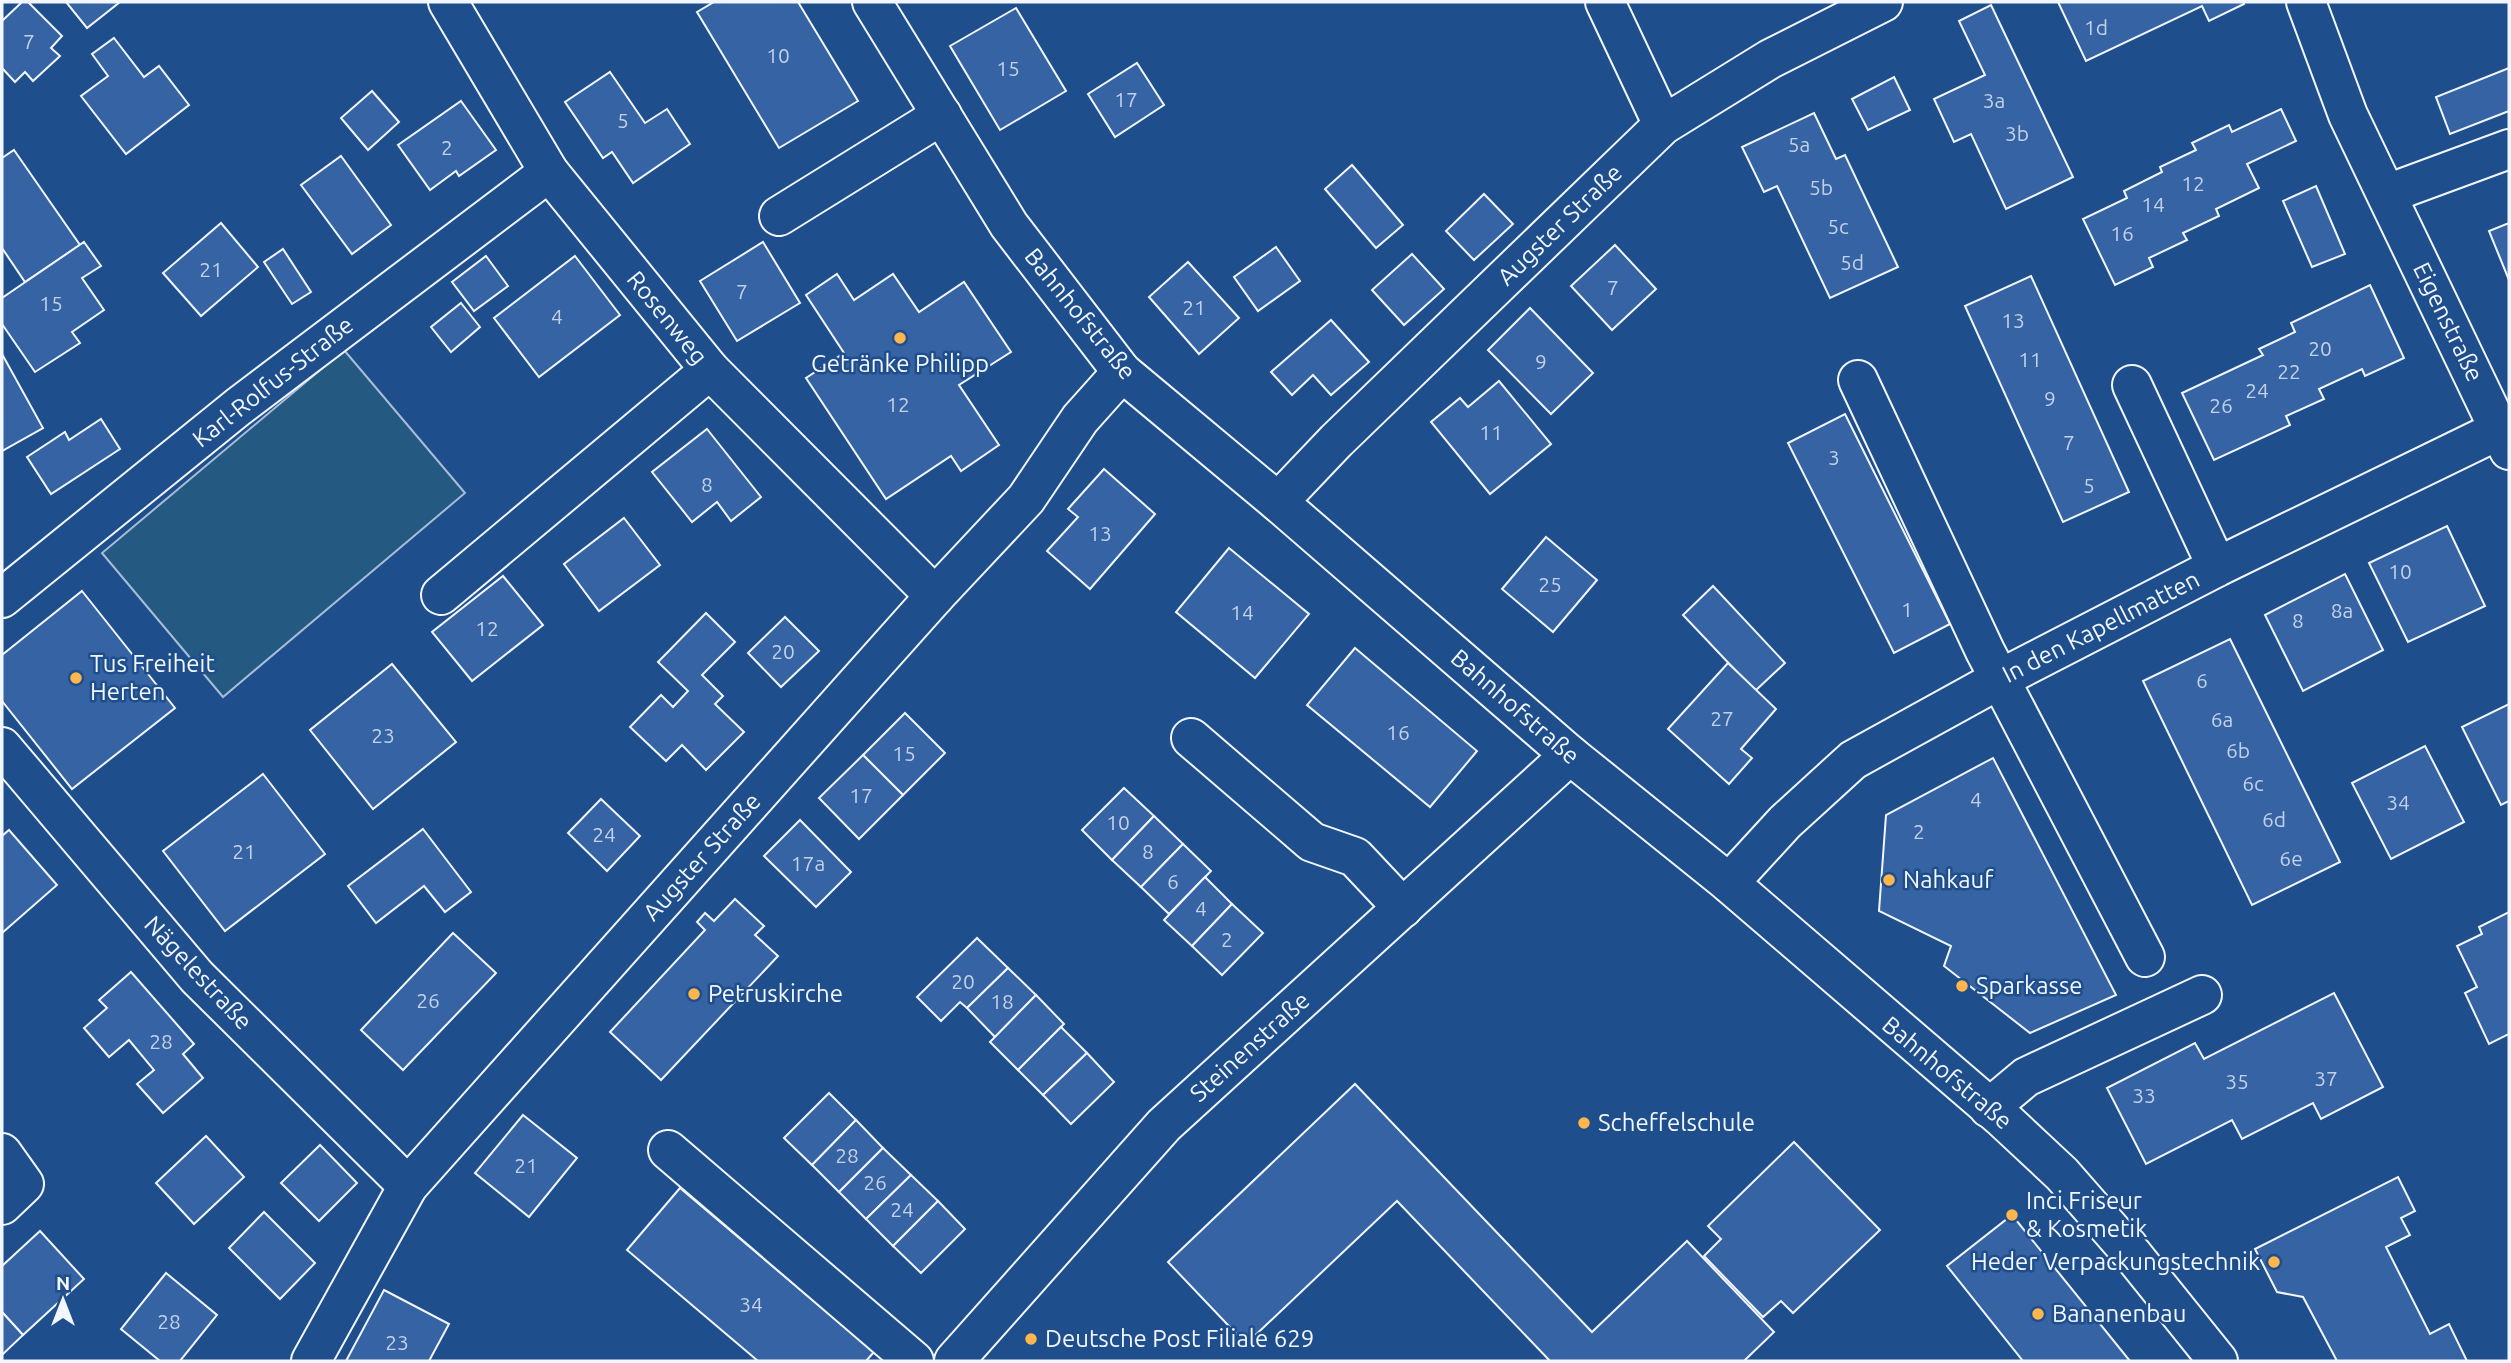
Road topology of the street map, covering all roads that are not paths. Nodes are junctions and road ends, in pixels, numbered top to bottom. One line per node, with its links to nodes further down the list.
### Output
1 (449, 2): 9 (street, Rosenweg)
2 (872, 2): 6 (street, Bahnhofstraße)
3 (1605, 2): 7 (street)
4 (1883, 2): 7 (street, Augster Straße)
5 (2306, 2): 10 (street, Eigenstraße)
6 (942, 115): 11 (street); 13 (street, Bahnhofstraße)
7 (1663, 125): 17 (street, Augster Straße)
8 (2509, 149): 10 (street)
9 (549, 172): 12 (street, Rosenweg); 21 (street, Karl-Rolfus-Straße)
10 (2387, 194): 16 (street, Eigenstraße)
11 (779, 216)
12 (710, 370): 19 (street); 20 (street, Rosenweg)
13 (1122, 372): 17 (street, Bahnhofstraße); 20 (street, Augster Straße)
14 (1858, 380): 22 (street)
15 (2132, 385): 18 (street)
16 (2506, 435): 18 (street, In den Kapellmatten)
17 (1279, 502): 25 (street, Bahnhofstraße)
18 (2217, 567): 22 (street, In den Kapellmatten)
19 (441, 595)
20 (934, 596): 33 (street, Augster Straße)
21 (2, 598)
22 (2000, 679): 26 (street, In den Kapellmatten); 28 (street)
23 (1191, 738): 27 (street)
24 (2, 747): 33 (street, Nägelestraße)
25 (1570, 755): 26 (street, Bahnhofstraße); 27 (street, Steinenstraße)
26 (1729, 883): 30 (street, Bahnhofstraße)
27 (1403, 908): 37 (street, Steinenstraße)
28 (2145, 957)
29 (2202, 995): 30 (street)
30 (1989, 1108): 38 (street, Bahnhofstraße)
31 (668, 1150): 36 (street)
32 (2, 1153): 34 (street)
33 (408, 1186): 35 (street, Augster Straße)
34 (2, 1205)
35 (311, 1361)
36 (914, 1361)
37 (954, 1361)
38 (2218, 1361)

